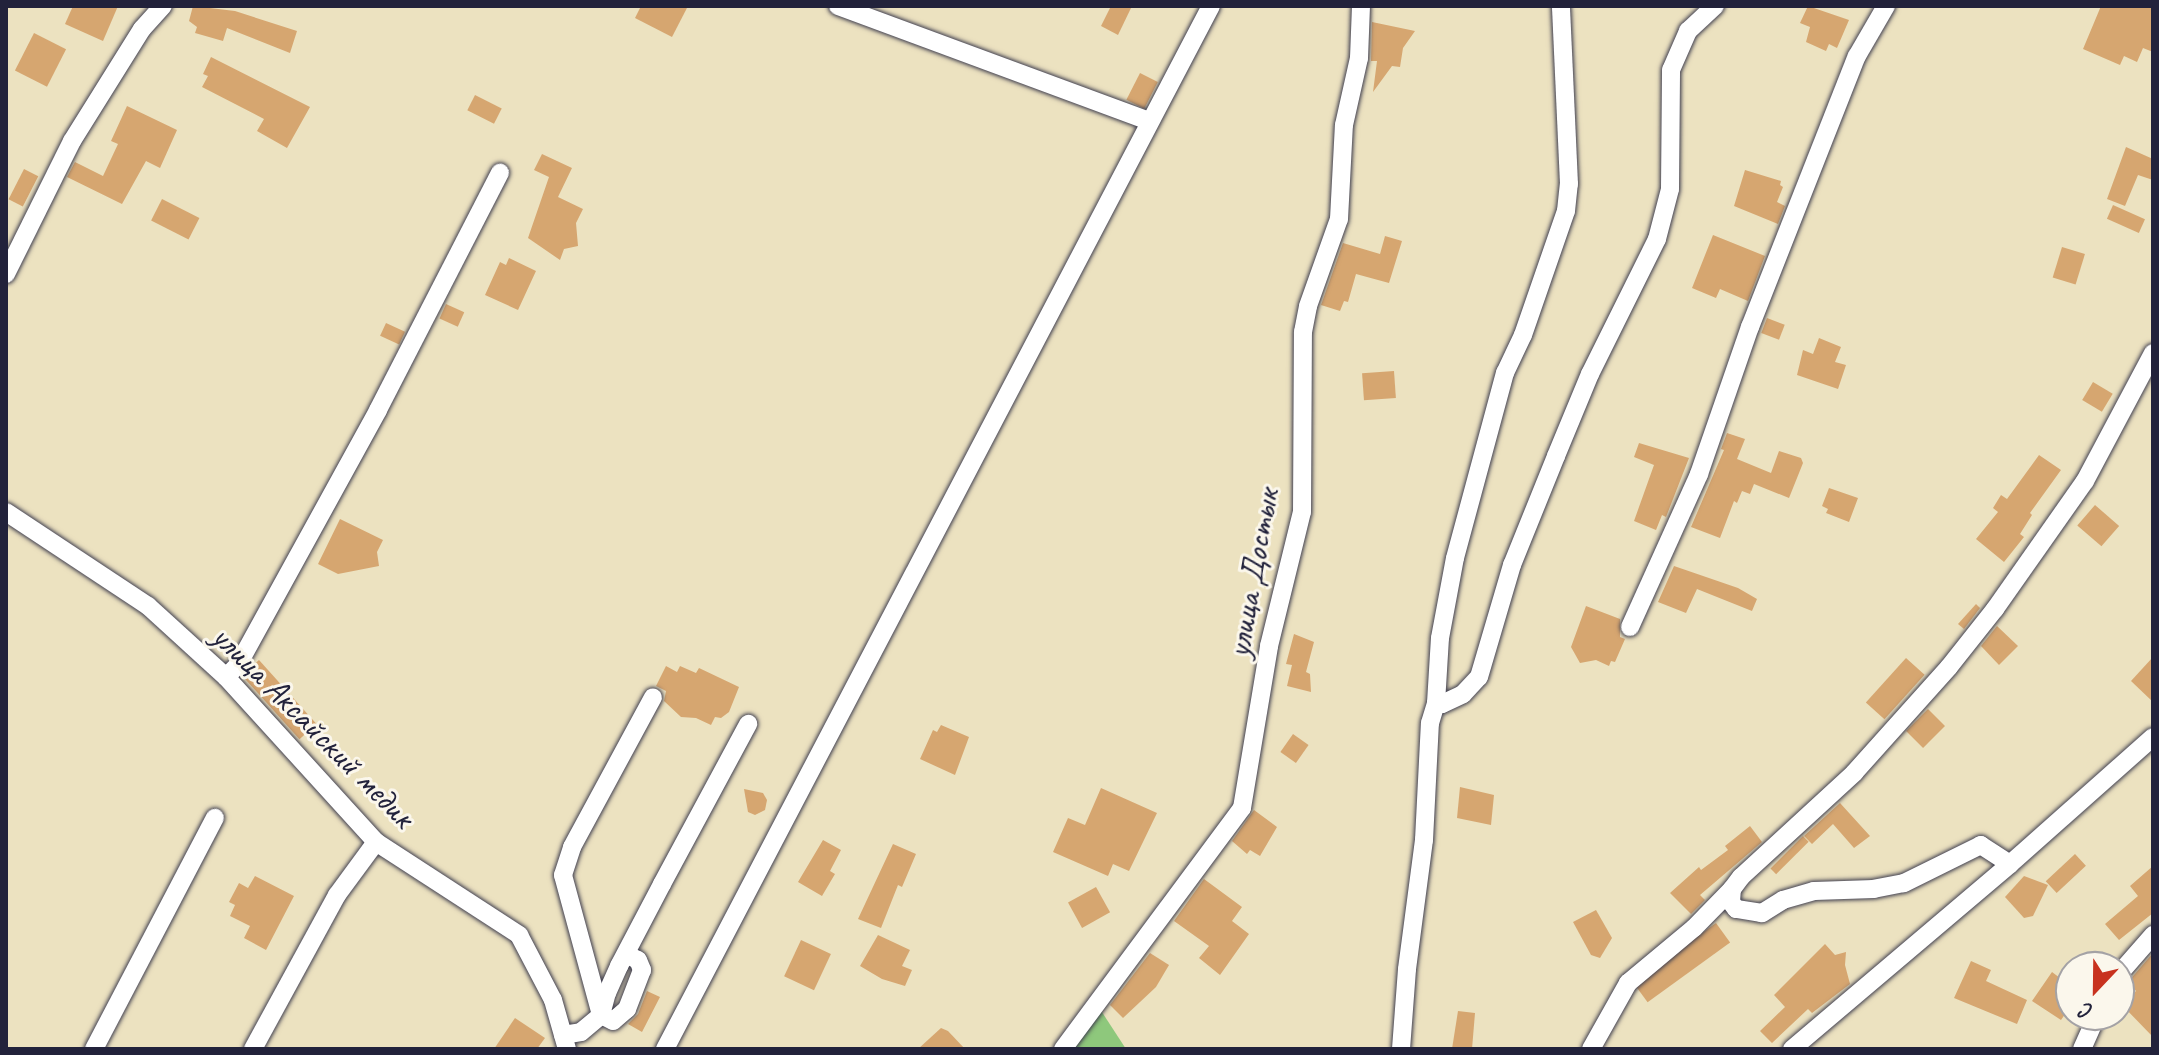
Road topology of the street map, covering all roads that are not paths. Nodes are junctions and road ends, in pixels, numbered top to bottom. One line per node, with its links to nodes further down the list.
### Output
1 (163, 6): 10 (street)
2 (838, 6): 8 (street)
3 (1211, 6): 8 (street)
4 (1361, 6): 32 (street, улица Достык)
5 (1561, 6): 16 (street)
6 (1715, 6): 16 (street)
7 (1886, 6): 13 (street)
8 (1149, 121): 31 (street)
9 (500, 173): 14 (street)
10 (6, 274)
11 (2153, 353): 22 (street)
12 (6, 512): 14 (street, улица Аксайский медик)
13 (1630, 627)
14 (226, 677): 20 (street, улица Аксайский медик)
15 (653, 697): 27 (street)
16 (1436, 703): 33 (street)
17 (748, 724): 27 (street)
18 (2153, 737): 21 (street)
19 (215, 818): 29 (street)
20 (376, 842): 28 (street, улица Аксайский медик); 30 (street)
21 (2010, 864): 23 (street); 35 (street)
22 (1732, 889): 23 (street); 24 (street)
23 (1743, 911): 24 (street)
24 (1705, 916): 34 (street)
25 (2153, 935): 26 (street)
26 (2135, 956)
27 (601, 1015): 28 (street)
28 (565, 1042)
29 (94, 1049)
30 (253, 1049)
31 (665, 1049)
32 (1063, 1049)
33 (1401, 1049)
34 (1591, 1049)
35 (1792, 1049)

